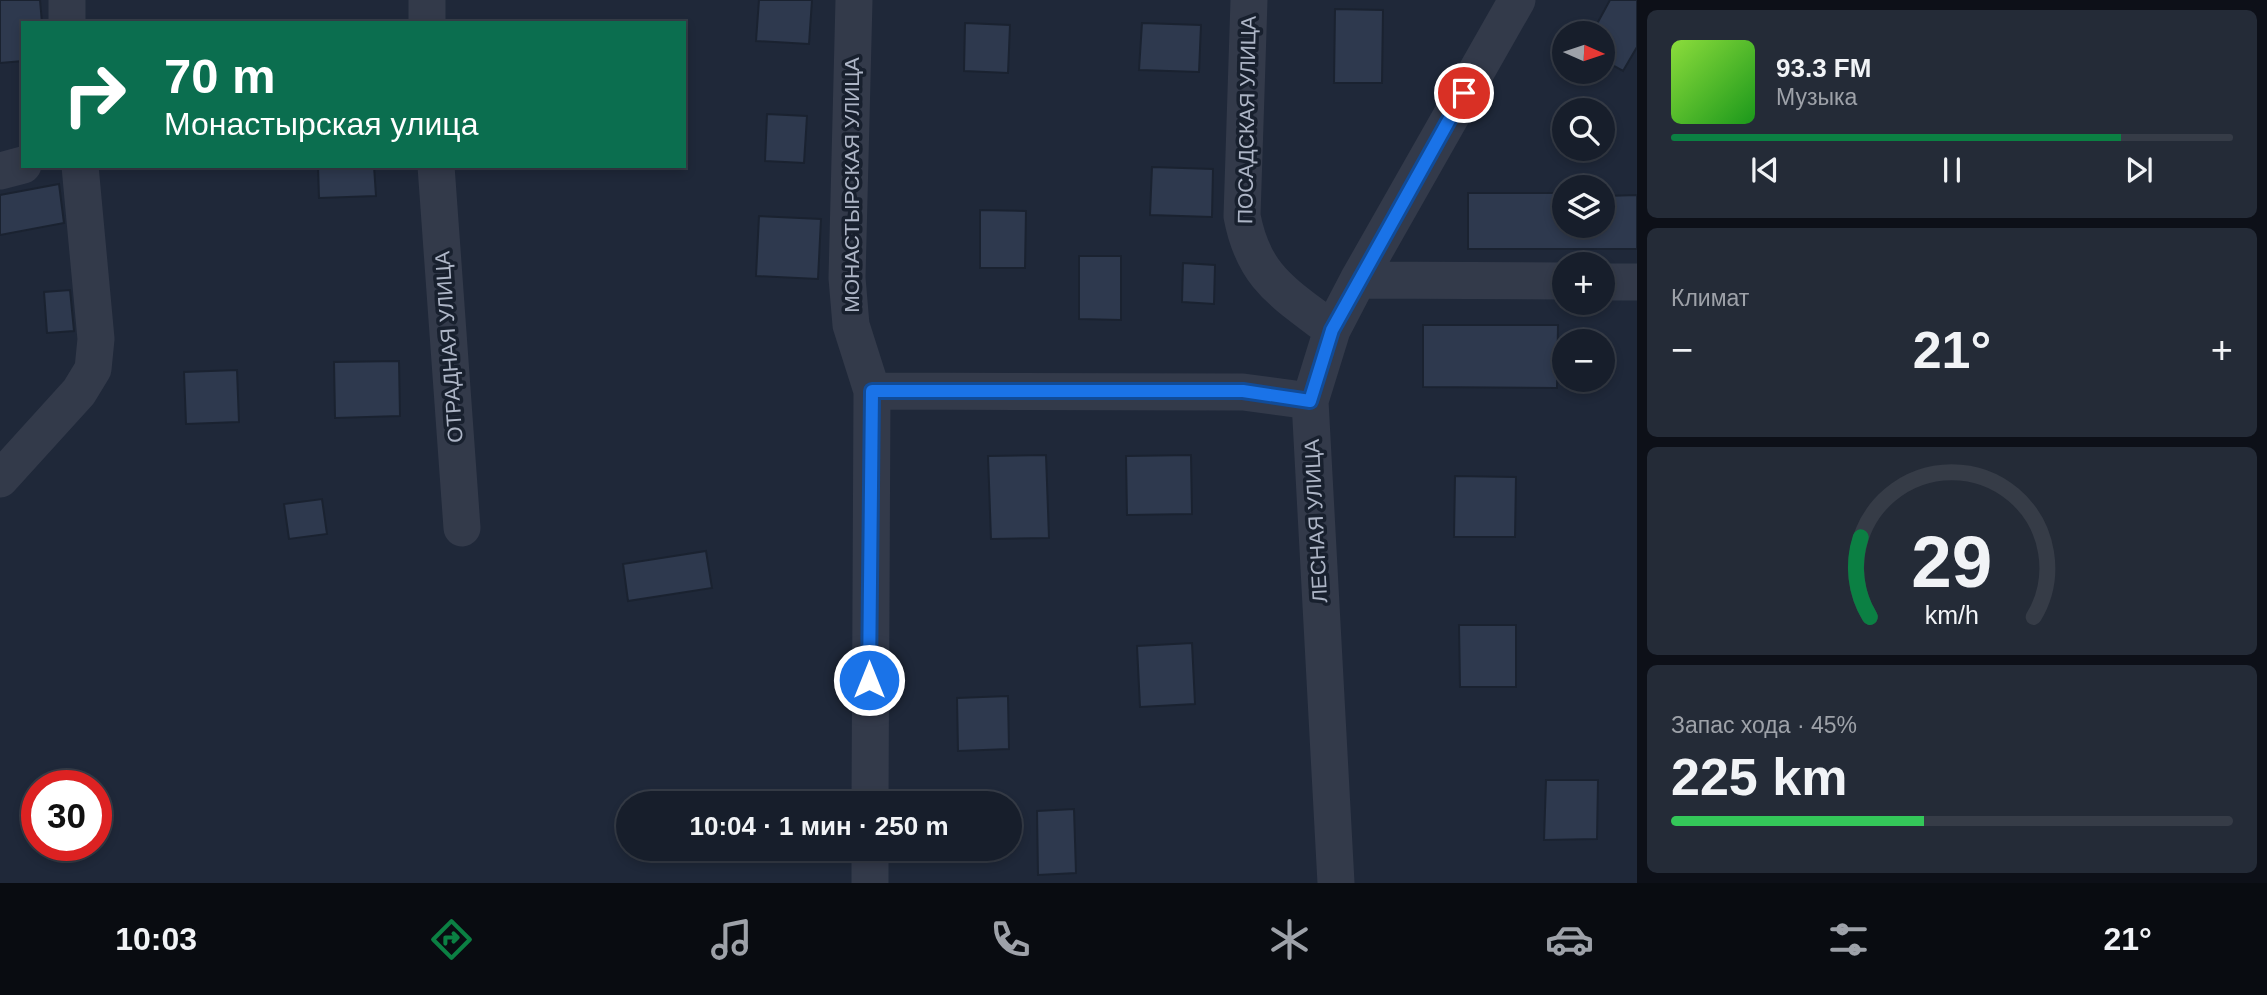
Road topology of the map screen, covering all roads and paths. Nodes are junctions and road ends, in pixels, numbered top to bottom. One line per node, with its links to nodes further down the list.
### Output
1 (67, 0): 6 (street)
2 (427, 0): 7 (street)
3 (854, 0): 17 (street, МОНАСТЫРСКАЯ УЛИЦА)
4 (1249, 0): 16 (street, ПОСАДСКАЯ УЛИЦА)
5 (1517, 0): 12 (street, ЛЕСНАЯ УЛИЦА)
6 (67, 21)
7 (427, 21)
8 (21, 165): 11 (street)
9 (80, 168): 19 (street)
10 (436, 168): 20 (street, ОТРАДНАЯ УЛИЦА)
11 (0, 170)
12 (1358, 280): 13 (street); 16 (street, ЛЕСНАЯ УЛИЦА)
13 (1552, 281)
14 (1615, 282): 15 (street)
15 (1637, 282)
16 (1332, 330): 18 (street, ЛЕСНАЯ УЛИЦА)
17 (872, 391): 18 (street); 21 (street, МОНАСТЫРСКАЯ УЛИЦА)
18 (1310, 401): 24 (street, ЛЕСНАЯ УЛИЦА)
19 (0, 479)
20 (462, 528)
21 (870, 791)
22 (870, 861): 23 (street)
23 (870, 883)
24 (1336, 883)

